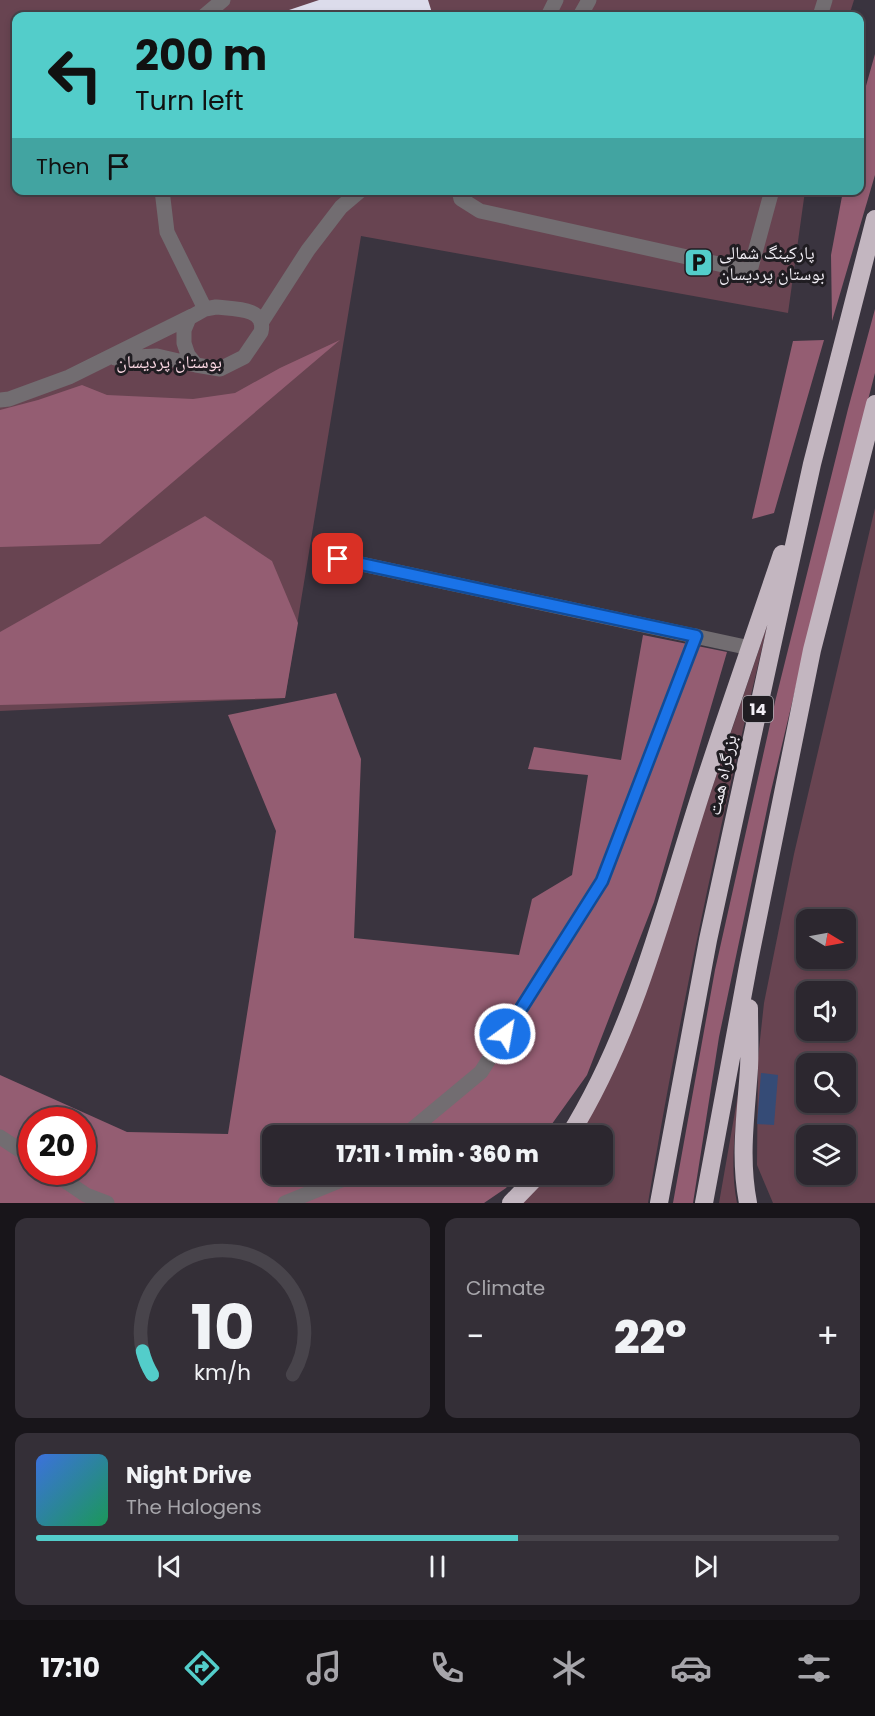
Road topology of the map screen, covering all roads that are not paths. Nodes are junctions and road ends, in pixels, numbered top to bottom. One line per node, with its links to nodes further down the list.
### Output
1 (224, 0): 2 (lane)
2 (209, 12)
3 (163, 195): 8 (lane)
4 (355, 195): 9 (lane)
5 (460, 195): 6 (lane)
6 (771, 195)
7 (875, 219): 14 (highway, بزرگراه همت / 14)
8 (201, 311): 9 (lane); 10 (lane); 11 (lane)
9 (261, 323): 11 (lane)
10 (109, 358): 11 (lane); 12 (lane)
11 (196, 365)
12 (0, 400)
13 (875, 404): 18 (highway, 14)
14 (812, 464): 17 (highway); 29 (highway, بزرگراه همت / 14)
15 (338, 559): 16 (lane)
16 (696, 636): 17 (lane); 19 (lane)
17 (750, 648): 20 (highway)
18 (749, 961): 30 (highway, 14); 31 (highway)
19 (417, 1125)
20 (574, 1125)
21 (0, 1137): 22 (lane)
22 (18, 1149)
23 (71, 1185): 26 (lane)
24 (329, 1185): 27 (lane)
25 (528, 1185): 28 (highway)
26 (107, 1203)
27 (285, 1203)
28 (511, 1203)
29 (659, 1203)
30 (704, 1203)
31 (748, 1203)

